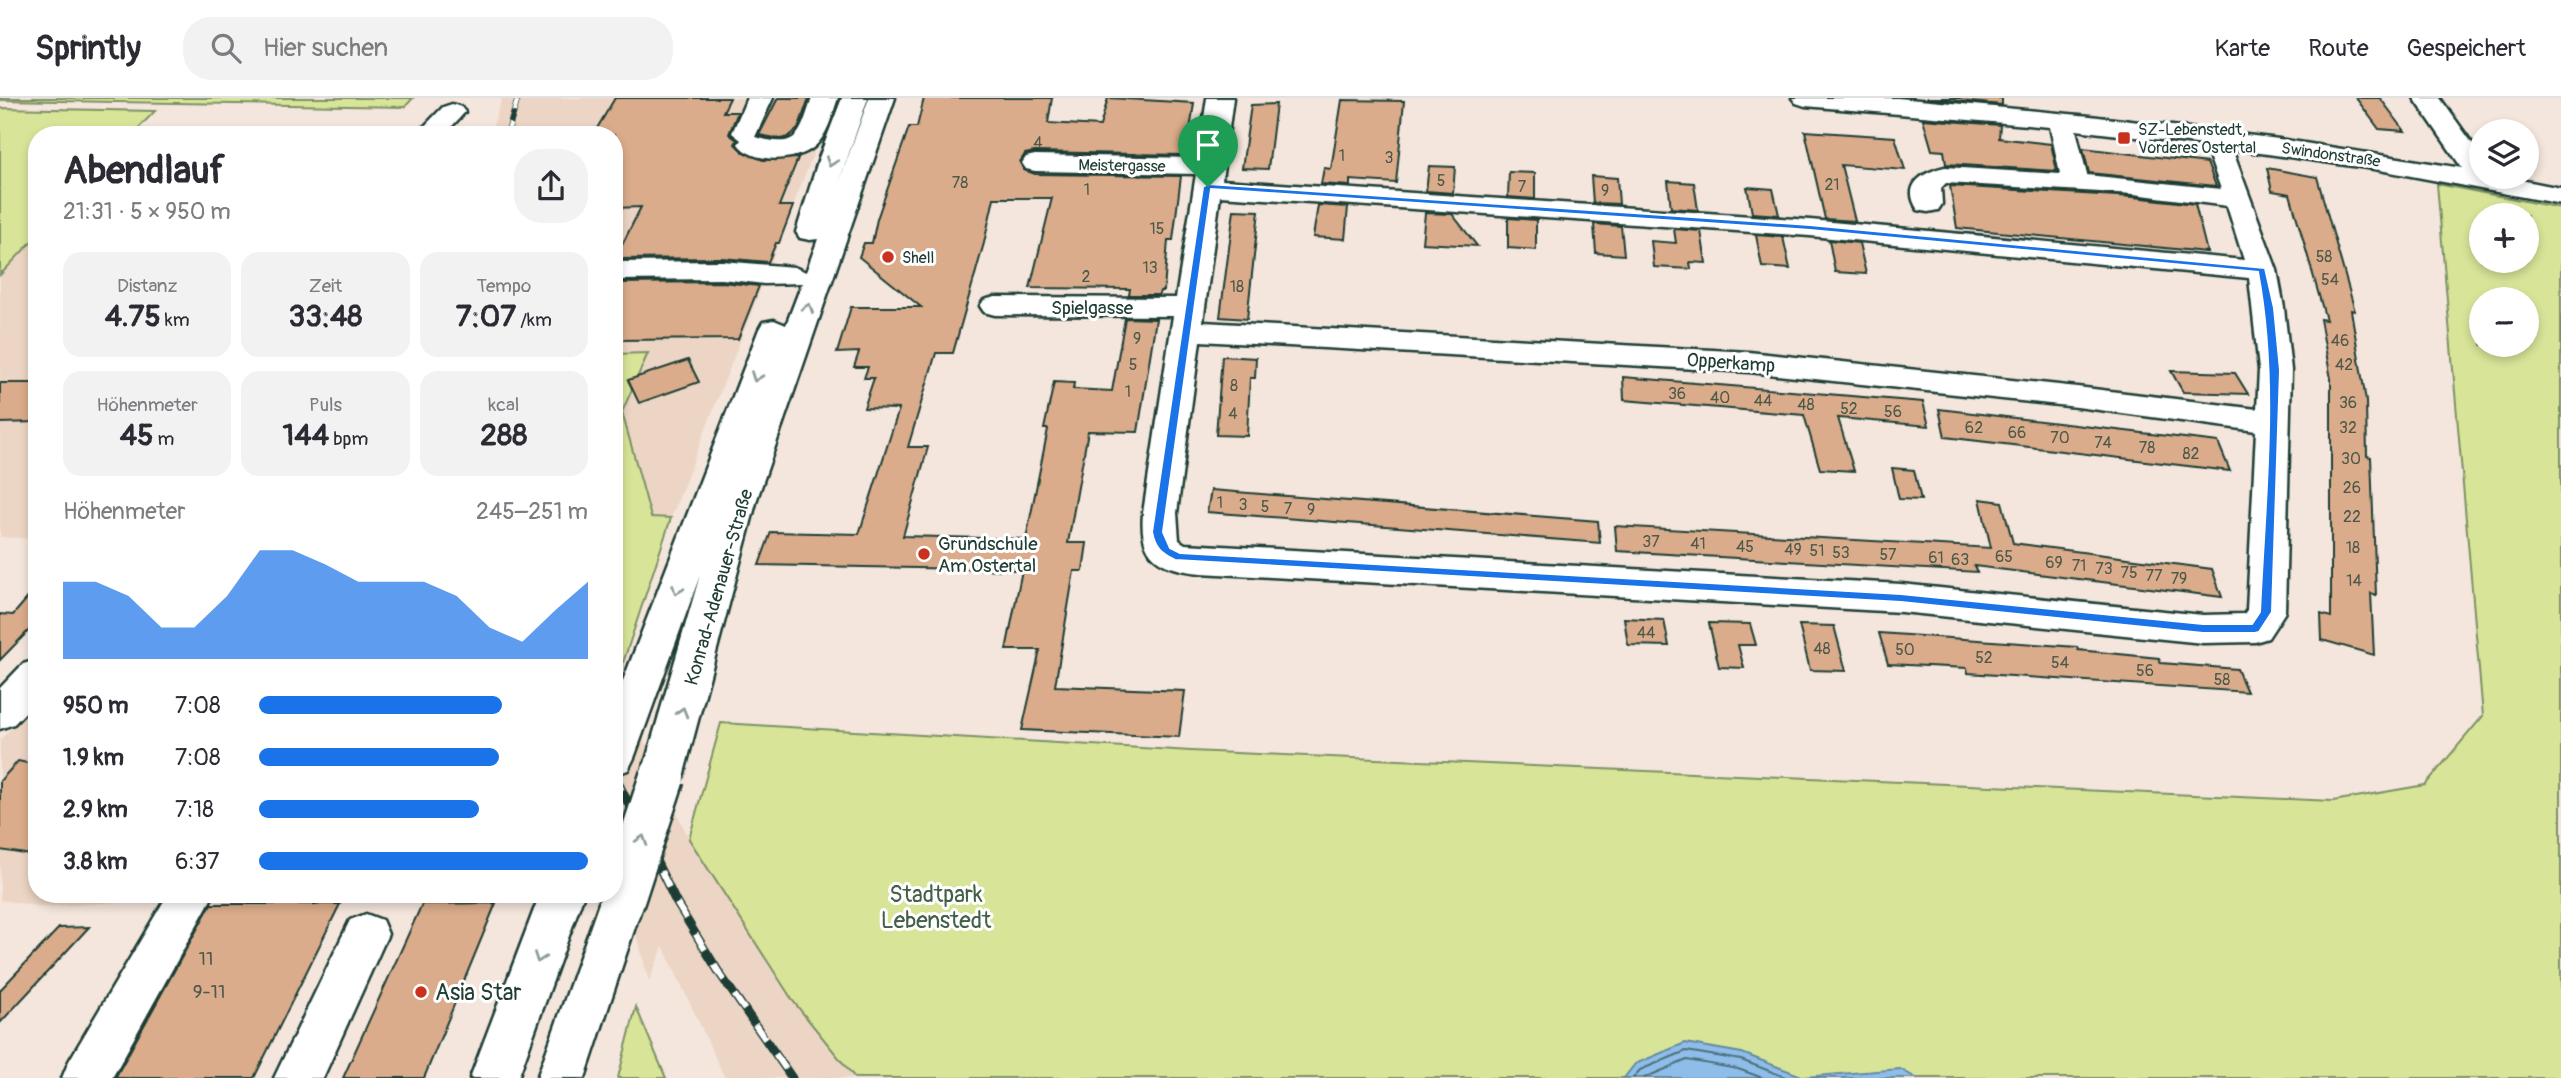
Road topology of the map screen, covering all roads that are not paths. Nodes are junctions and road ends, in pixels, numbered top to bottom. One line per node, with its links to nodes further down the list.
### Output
1 (760, 98): 2 (street)
2 (825, 98)
3 (855, 98): 23 (street, Konrad-Adenauer-Straße, one-way to 23)
4 (882, 98): 30 (street, Konrad-Adenauer-Straße, one-way to 4, bridge)
5 (1220, 98): 15 (street)
6 (1805, 98): 9 (street, Swindonstraße)
7 (2427, 98): 12 (street)
8 (452, 112): 10 (street)
9 (2061, 121): 11 (street, Swindonstraße); 14 (street)
10 (438, 126)
11 (2215, 138): 16 (street, Swindonstraße); 19 (street)
12 (2469, 161)
13 (1035, 163): 15 (street, Meistergasse)
14 (2074, 174)
15 (1208, 176): 21 (street, Meistergasse); 25 (street)
16 (2469, 176)
17 (2532, 189): 18 (street, Swindonstraße)
18 (2561, 195)
19 (2239, 199): 20 (street); 21 (street)
20 (1928, 204)
21 (2262, 270): 26 (street)
22 (623, 271): 23 (street)
23 (794, 276): 29 (street, Konrad-Adenauer-Straße, one-way to 29)
24 (995, 306): 25 (street, Spielgasse)
25 (1189, 319): 26 (street, Opperkamp); 26 (street)
26 (2273, 422)
27 (28, 684): 28 (street)
28 (0, 713)
29 (623, 734)
30 (623, 897)
31 (187, 903): 35 (street)
32 (559, 903): 37 (street, one-way to 37)
33 (621, 903): 38 (street, Konrad-Adenauer-Straße, one-way to 33, bridge)
34 (366, 934): 36 (street)
35 (86, 1078)
36 (298, 1078)
37 (494, 1078)
38 (561, 1078)

